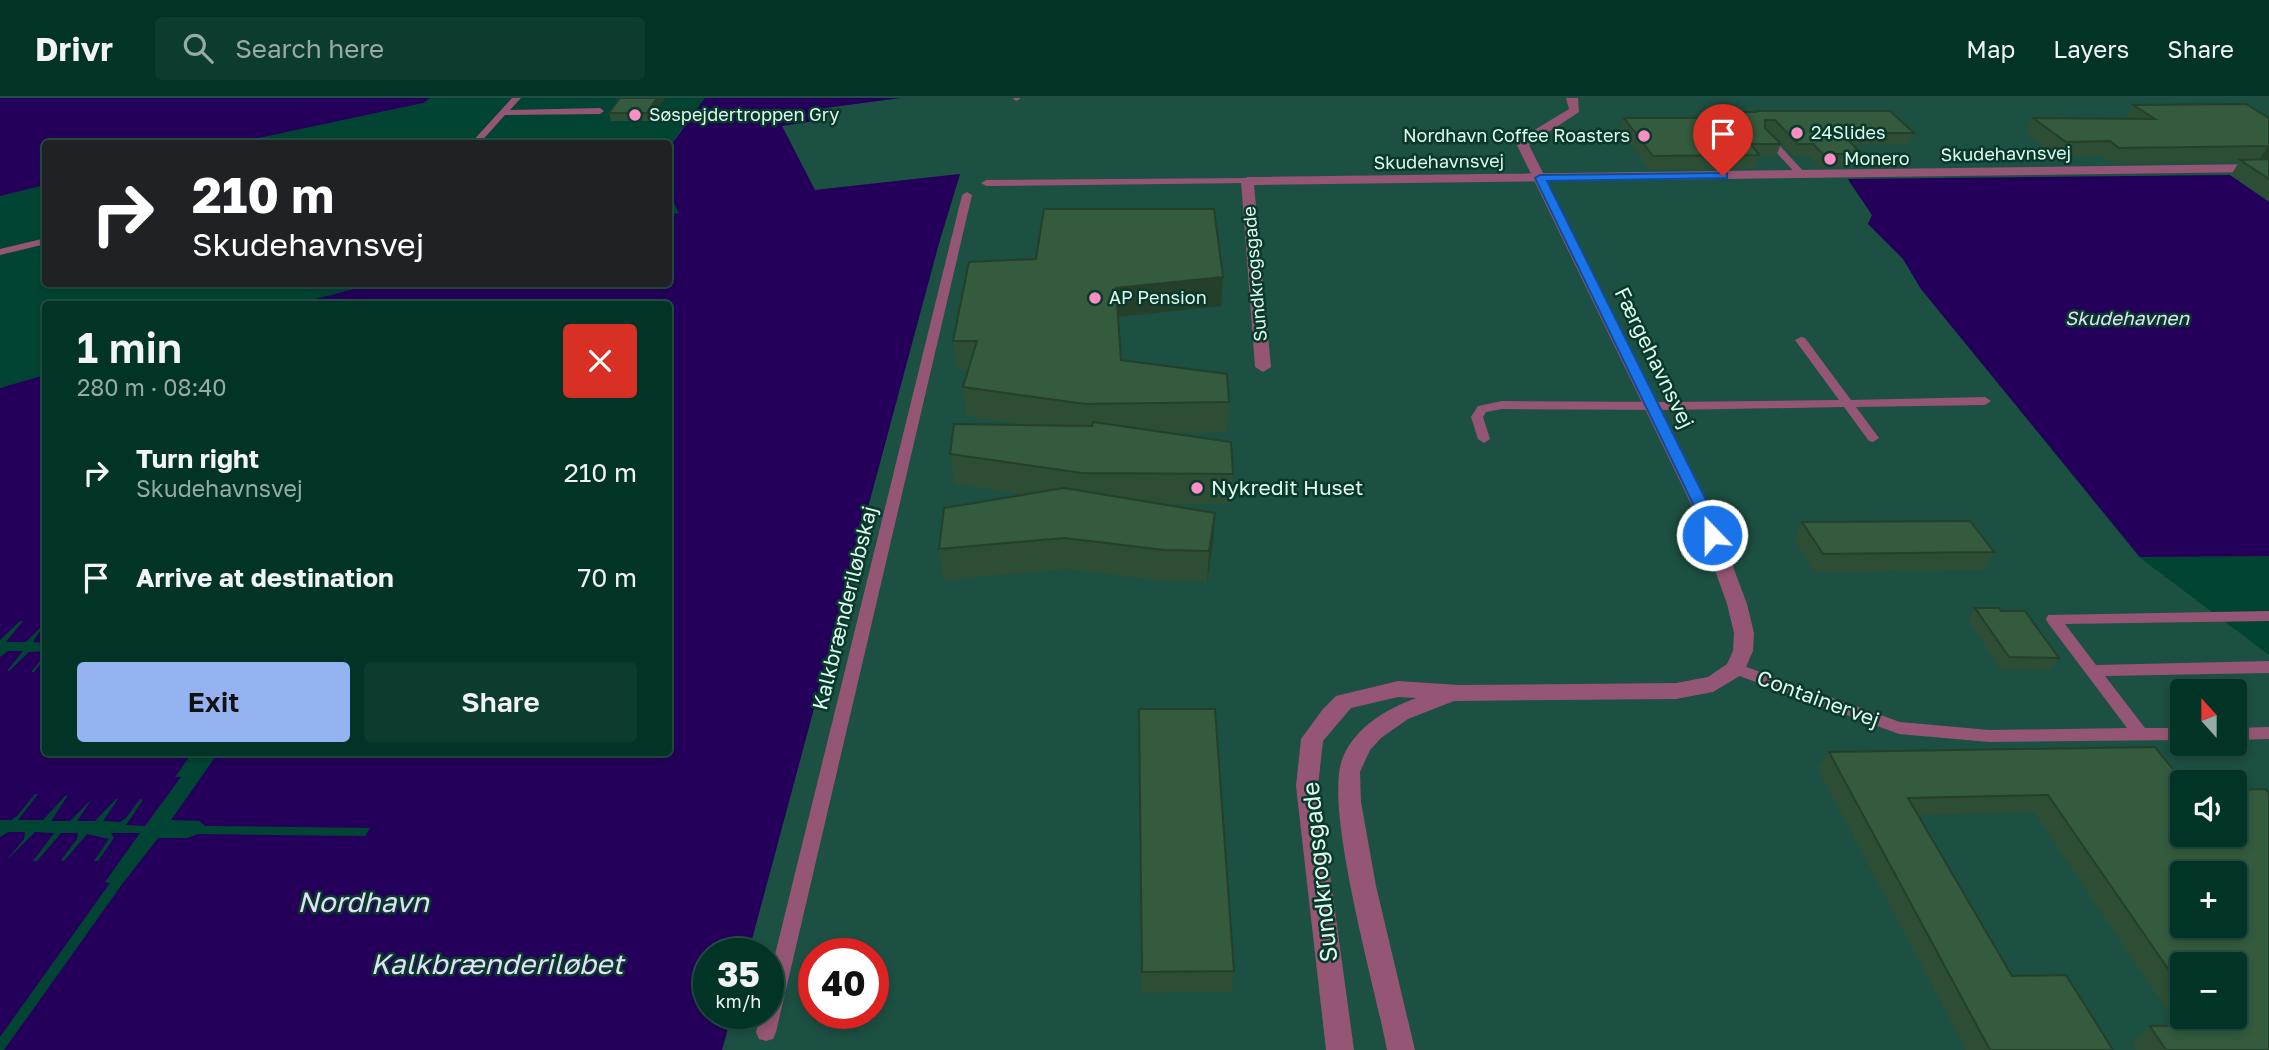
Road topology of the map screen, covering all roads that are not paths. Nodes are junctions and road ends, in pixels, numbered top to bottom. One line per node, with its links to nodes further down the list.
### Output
1 (517, 98): 4 (lane)
2 (1572, 98): 9 (street, Færgehavnsvej)
3 (600, 111): 4 (lane)
4 (503, 113): 6 (lane)
5 (1766, 136): 8 (lane)
6 (478, 140)
7 (2269, 164): 8 (street, Skudehavnsvej)
8 (1802, 175): 9 (street, Skudehavnsvej)
9 (1540, 178): 10 (street, Skudehavnsvej); 19 (street, Færgehavnsvej)
10 (1247, 181): 11 (lane, Skudehavnsvej); 16 (street, Sundkrogsgade)
11 (986, 183)
12 (967, 195): 31 (lane, Kalkbrænderiløbskaj)
13 (42, 242): 14 (lane)
14 (0, 252)
15 (1801, 340): 18 (lane)
16 (1263, 366)
17 (1985, 401): 18 (lane)
18 (1848, 403): 19 (lane); 20 (lane)
19 (1652, 405): 21 (lane); 24 (street, Færgehavnsvej)
20 (1874, 438)
21 (1484, 439)
22 (2269, 616): 25 (lane)
23 (2269, 667): 25 (lane)
24 (1735, 669): 26 (street, Containervej); 30 (lane, Containervej)
25 (2092, 671): 30 (lane)
26 (1459, 693): 32 (street, Sundkrogsgade); 33 (street, Sundkrogsgade)
27 (2269, 733): 29 (lane)
28 (2170, 734): 30 (lane, Containervej)
29 (2247, 734)
30 (2141, 735)
31 (766, 1032)
32 (1400, 1046)
33 (1340, 1047)

